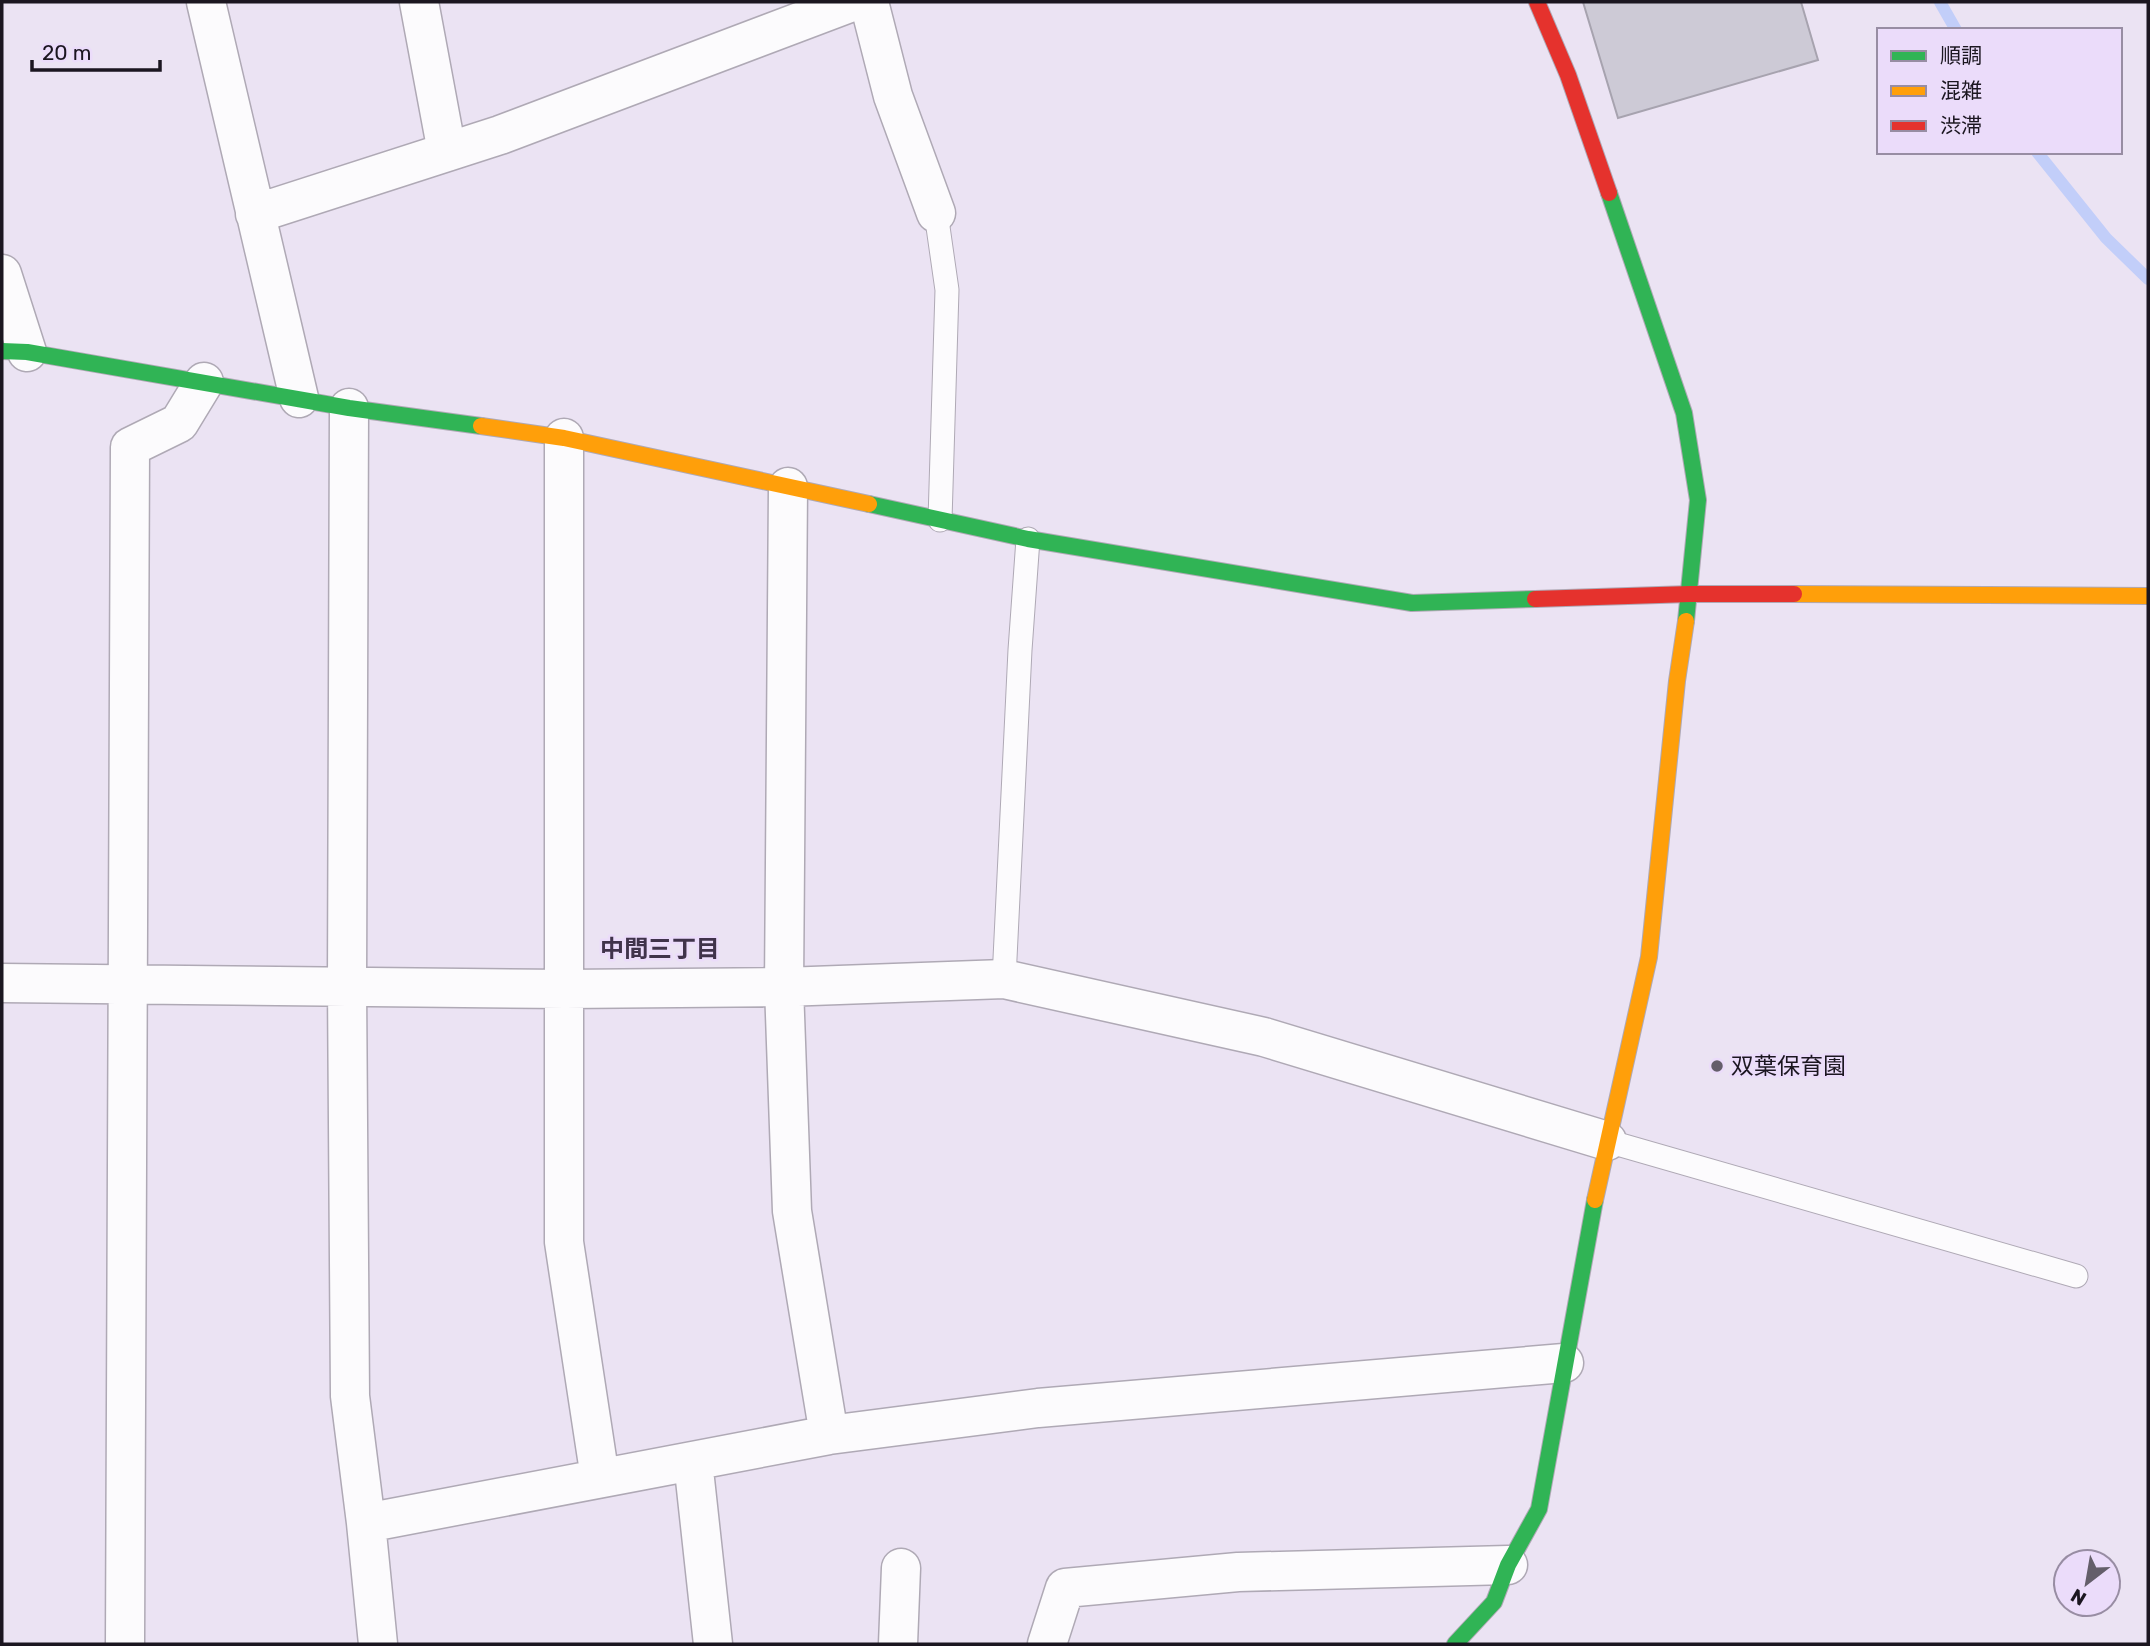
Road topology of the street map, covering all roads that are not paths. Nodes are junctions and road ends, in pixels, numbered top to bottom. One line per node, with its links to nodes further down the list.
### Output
1 (206, 2): 8 (street)
2 (419, 2): 6 (street)
3 (852, 2): 6 (street)
4 (869, 2): 7 (street)
5 (1537, 2): 18 (street)
6 (447, 152): 8 (street)
7 (936, 213): 16 (lane)
8 (254, 214): 12 (street)
9 (2, 274): 10 (street)
10 (14, 351): 11 (street)
11 (204, 382): 12 (street); 22 (street)
12 (299, 398): 13 (street)
13 (349, 408): 14 (street); 23 (street)
14 (564, 438): 15 (street); 25 (street)
15 (788, 487): 16 (street); 24 (street)
16 (940, 520): 17 (street)
17 (1028, 539): 18 (street); 20 (lane)
18 (1690, 594): 19 (street); 26 (street)
19 (2148, 596)
20 (1004, 979): 24 (street); 26 (street)
21 (2, 983): 22 (street)
22 (129, 984): 23 (street); 35 (street)
23 (347, 986): 25 (street); 32 (street)
24 (784, 987): 25 (street); 29 (street)
25 (565, 989): 31 (street)
26 (1607, 1141): 27 (lane); 28 (street)
27 (2076, 1276)
28 (1564, 1363): 29 (street); 33 (street)
29 (829, 1436): 30 (street)
30 (693, 1461): 31 (street); 37 (street)
31 (600, 1478): 32 (street)
32 (366, 1523): 36 (street)
33 (1508, 1565): 39 (street); 40 (street)
34 (901, 1568): 38 (street)
35 (125, 1644)
36 (378, 1644)
37 (713, 1644)
38 (898, 1644)
39 (1047, 1644)
40 (1455, 1644)

